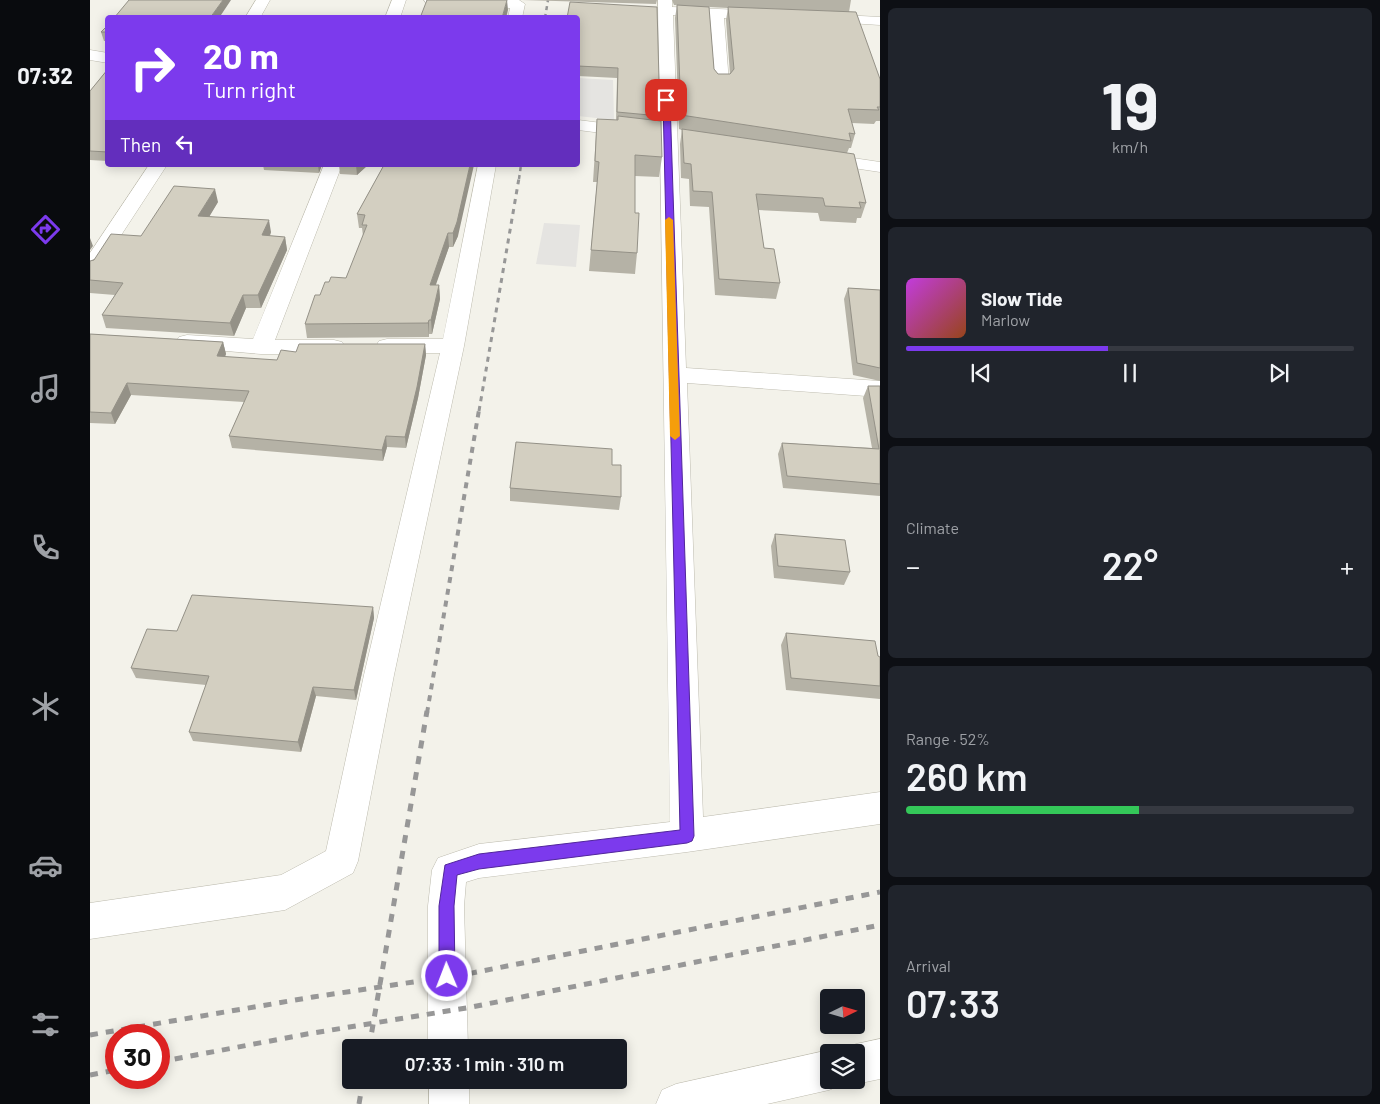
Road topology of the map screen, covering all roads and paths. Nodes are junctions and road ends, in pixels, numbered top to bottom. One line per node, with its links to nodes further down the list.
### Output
1 (263, 0): 6 (street)
2 (400, 0): 7 (street)
3 (430, 0): 8 (street)
4 (659, 7): 5 (street); 16 (street)
5 (716, 13): 9 (street); 14 (street)
6 (254, 15)
7 (393, 15)
8 (516, 15)
9 (774, 16)
10 (803, 17): 11 (street)
11 (880, 20)
12 (90, 55): 13 (street)
13 (105, 58)
14 (721, 83)
15 (580, 125): 16 (street)
16 (677, 137): 26 (street)
17 (802, 156): 21 (street)
18 (157, 167): 22 (street)
19 (332, 167): 25 (street)
20 (487, 167): 24 (street)
21 (880, 167)
22 (90, 268)
23 (166, 341): 25 (street)
24 (453, 346): 25 (street); 30 (street)
25 (261, 347)
26 (674, 375): 27 (street); 29 (street)
27 (880, 389)
28 (880, 808): 29 (street)
29 (687, 836): 31 (street)
30 (90, 921)
31 (448, 1039)
32 (880, 1059): 33 (street)
33 (865, 1062)
34 (820, 1072): 37 (street)
35 (449, 1089): 36 (street)
36 (449, 1104)
37 (676, 1104)

